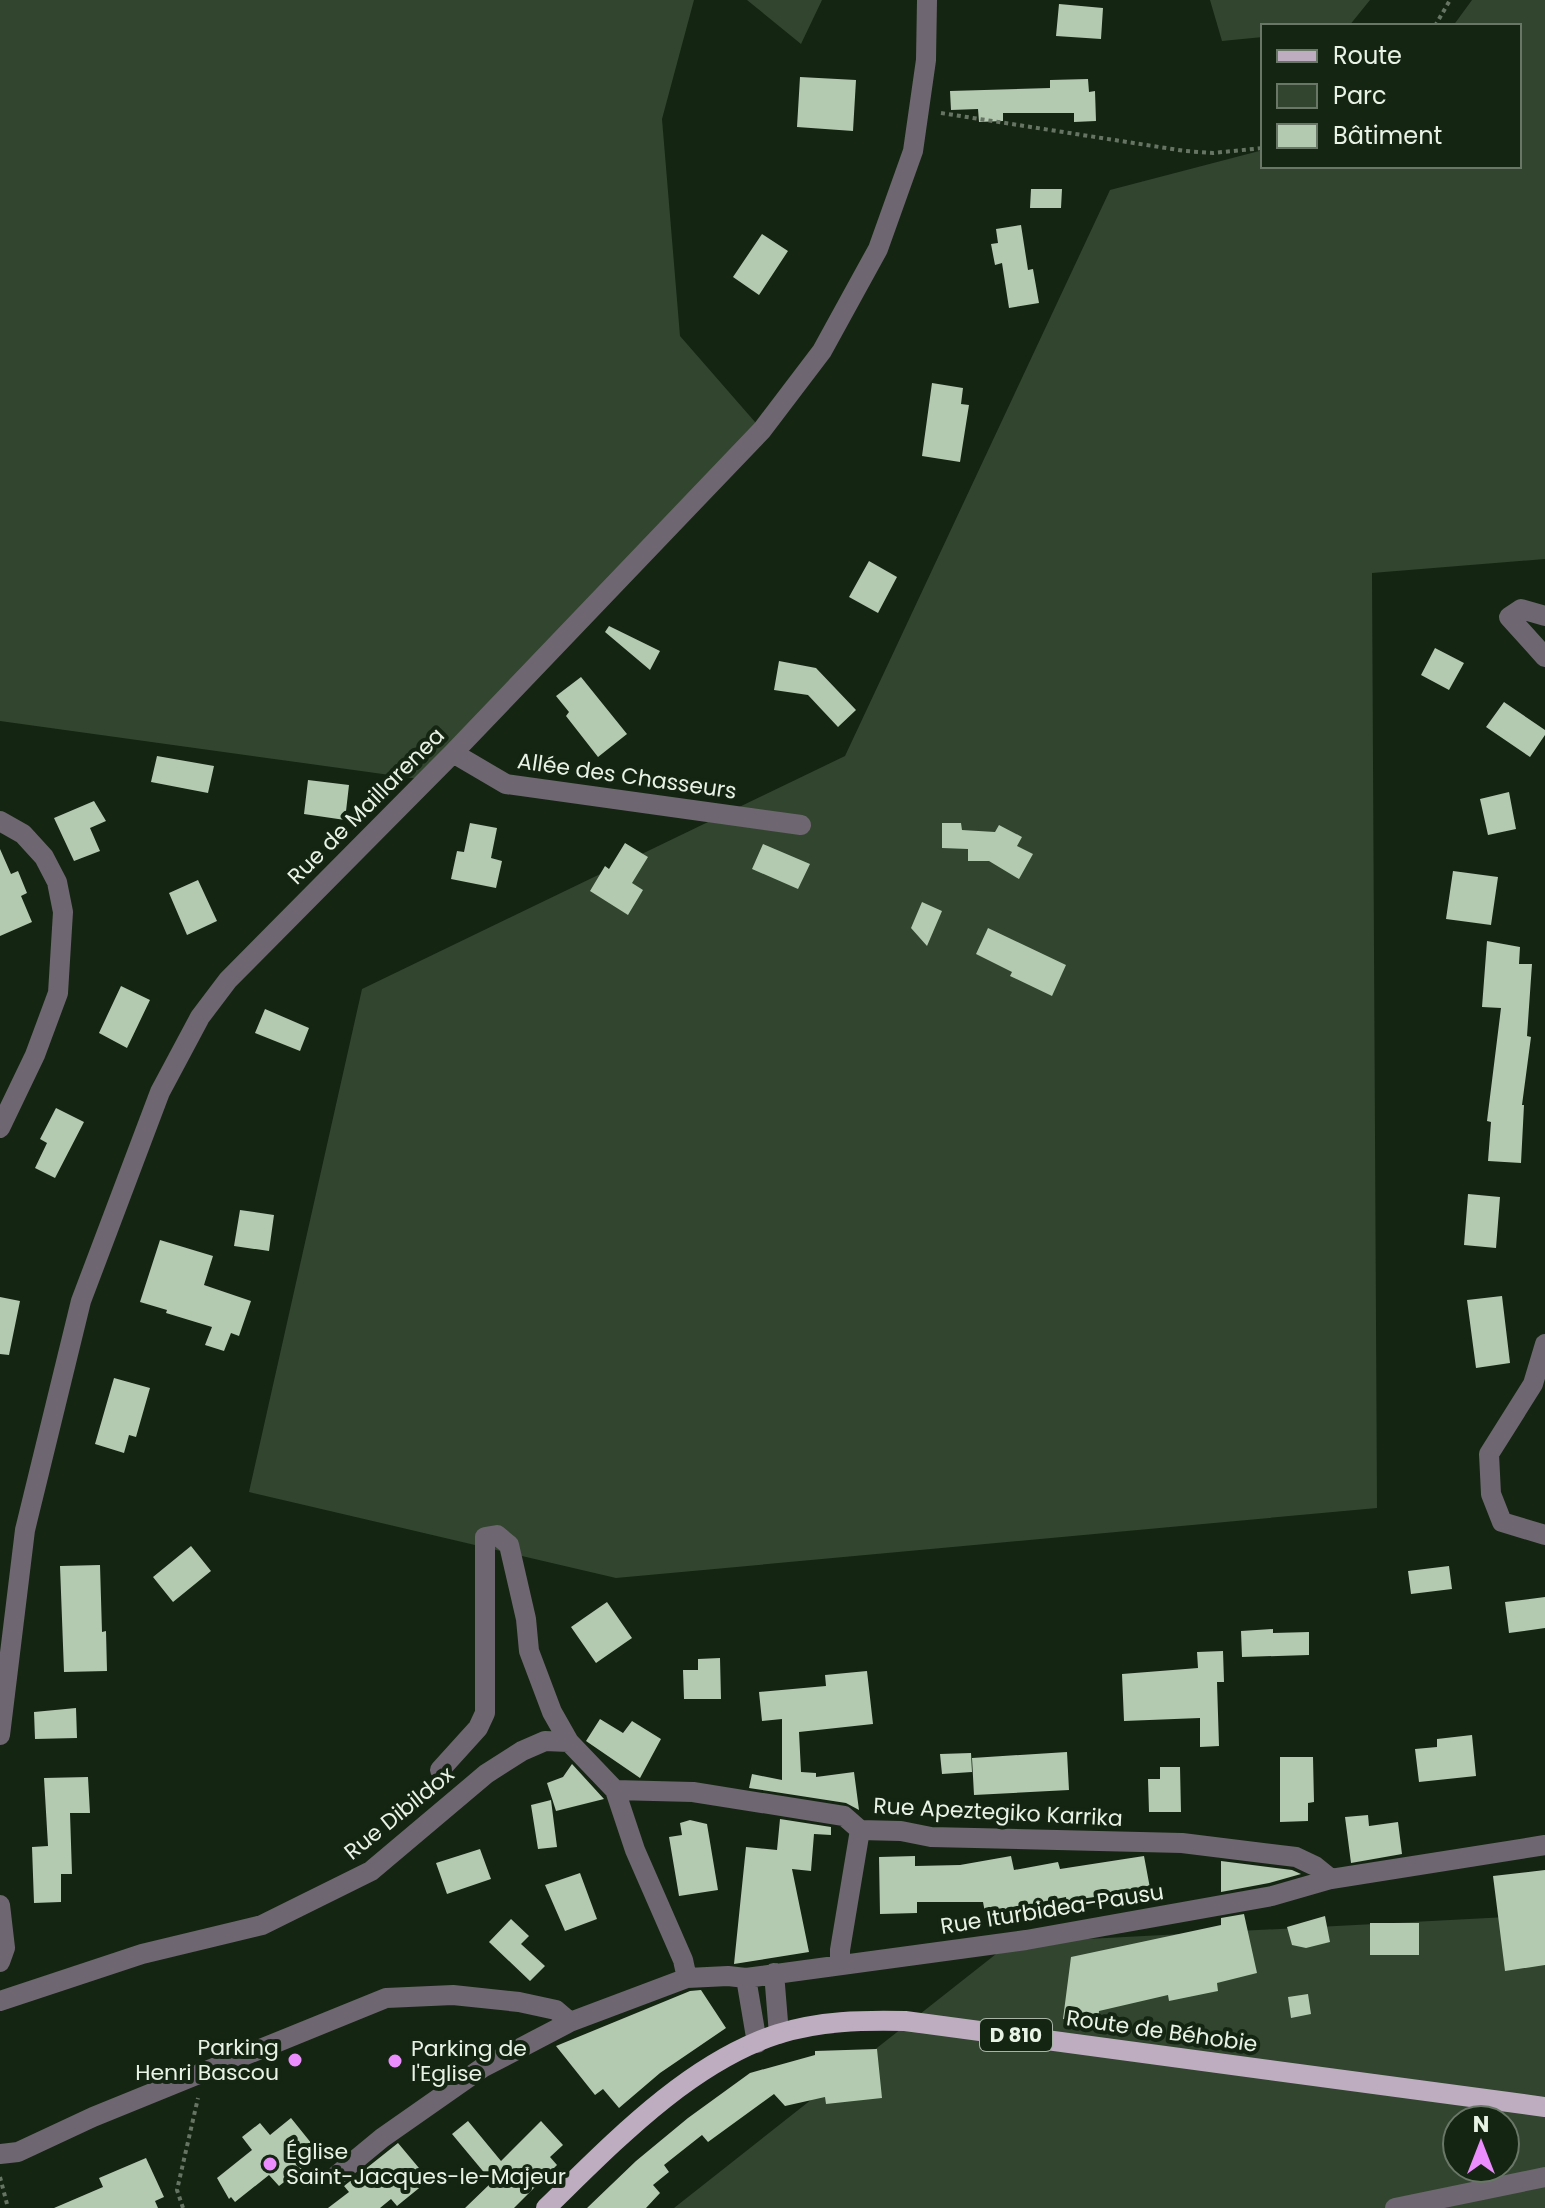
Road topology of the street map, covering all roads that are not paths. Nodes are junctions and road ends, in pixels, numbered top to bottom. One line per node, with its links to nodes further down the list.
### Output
1 (927, 0): 4 (street, Rue de Maillarenea)
2 (1545, 616): 3 (street)
3 (1545, 657)
4 (453, 753): 6 (street, Allée des Chasseurs); 10 (street, Rue de Maillarenea)
5 (0, 821): 7 (street)
6 (801, 825)
7 (0, 1128)
8 (1545, 1344): 9 (street)
9 (1545, 1535)
10 (0, 1735)
11 (569, 1742): 12 (street); 13 (street); 23 (street, Rue Dibildox)
12 (440, 1770)
13 (615, 1790): 14 (street, Rue Apeztegiko Karrika); 20 (street)
14 (860, 1830): 16 (street, Rue Apeztegiko Karrika); 19 (street)
15 (1545, 1845): 16 (street, Rue Iturbidea-Pausu)
16 (1331, 1879): 19 (street, Rue Iturbidea-Pausu)
17 (0, 1905): 18 (street)
18 (0, 1962)
19 (840, 1964): 21 (street, Rue Iturbidea-Pausu)
20 (685, 1969): 22 (street, Rue Iturbidea-Pausu); 24 (street, Rue Iturbidea-Pausu)
21 (774, 1973): 22 (street, Rue Iturbidea-Pausu); 25 (street)
22 (746, 1978): 26 (street)
23 (0, 2001)
24 (570, 2022): 28 (street); 29 (street, Rue Iturbidea-Pausu)
25 (779, 2034): 26 (main road, Route de Béhobie / D 810); 27 (main road, Route de Béhobie / D 810)
26 (757, 2043): 31 (main road, Route de Béhobie / D 810)
27 (1545, 2107)
28 (0, 2154)
29 (336, 2176)
30 (1545, 2177): 32 (street)
31 (546, 2208)
32 (1395, 2208)

